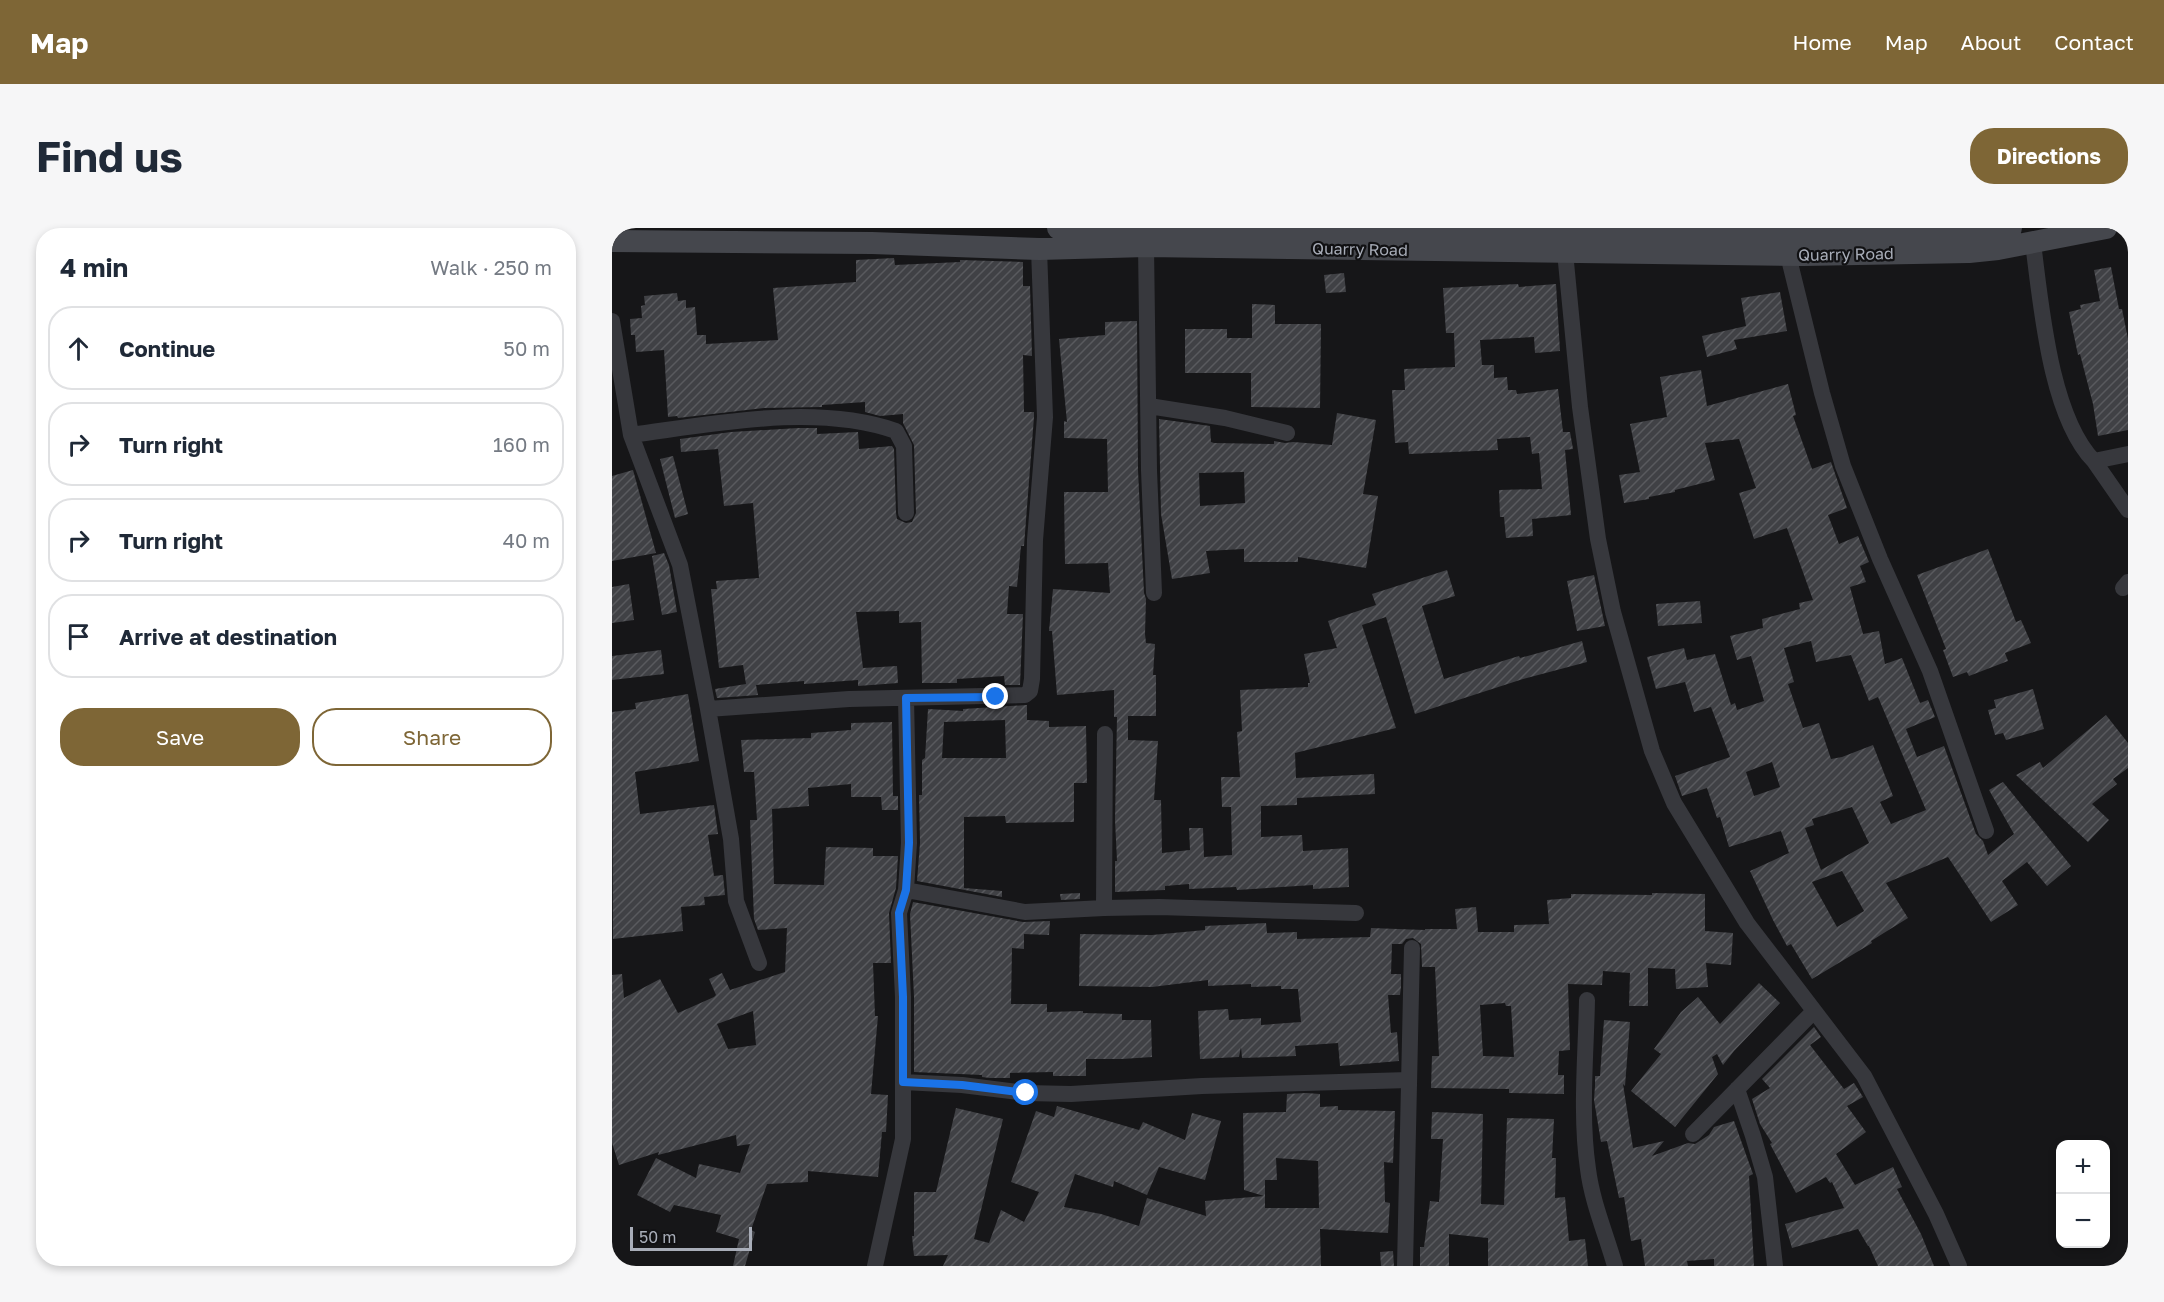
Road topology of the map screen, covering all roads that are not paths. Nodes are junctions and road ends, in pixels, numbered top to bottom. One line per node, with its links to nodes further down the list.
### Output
1 (1058, 228): 4 (main road, Quarry Road)
2 (2011, 228): 5 (main road, Quarry Road)
3 (2106, 228): 7 (main road, Quarry Road)
4 (1625, 232): 5 (main road, Quarry Road)
5 (1789, 240): 7 (main road, Quarry Road); 10 (main road, Quarry Road); 23 (street)
6 (612, 241): 9 (main road, Quarry Road)
7 (2033, 243): 16 (street)
8 (1146, 246): 9 (main road, Quarry Road); 10 (main road, Quarry Road); 12 (street)
9 (1039, 249): 20 (street)
10 (1565, 252): 30 (street)
11 (612, 321): 14 (street)
12 (1149, 406): 13 (street); 19 (street)
13 (1287, 433)
14 (631, 435): 18 (street); 21 (street)
15 (2128, 454): 16 (street)
16 (2094, 461): 17 (street)
17 (2128, 510)
18 (906, 513)
19 (1154, 593)
20 (906, 698): 21 (street); 24 (street)
21 (708, 709): 28 (street)
22 (1105, 734): 25 (street)
23 (1986, 831)
24 (906, 890): 25 (street); 32 (street)
25 (1104, 908): 26 (street)
26 (1356, 913)
27 (1412, 948): 31 (street)
28 (759, 963)
29 (1587, 1000): 37 (street)
30 (1813, 1012): 33 (street); 39 (street)
31 (1409, 1080): 32 (street); 36 (street)
32 (903, 1082): 35 (street)
33 (1737, 1089): 34 (street); 38 (street)
34 (1693, 1134)
35 (874, 1266)
36 (1405, 1266)
37 (1616, 1266)
38 (1775, 1266)
39 (1959, 1266)

